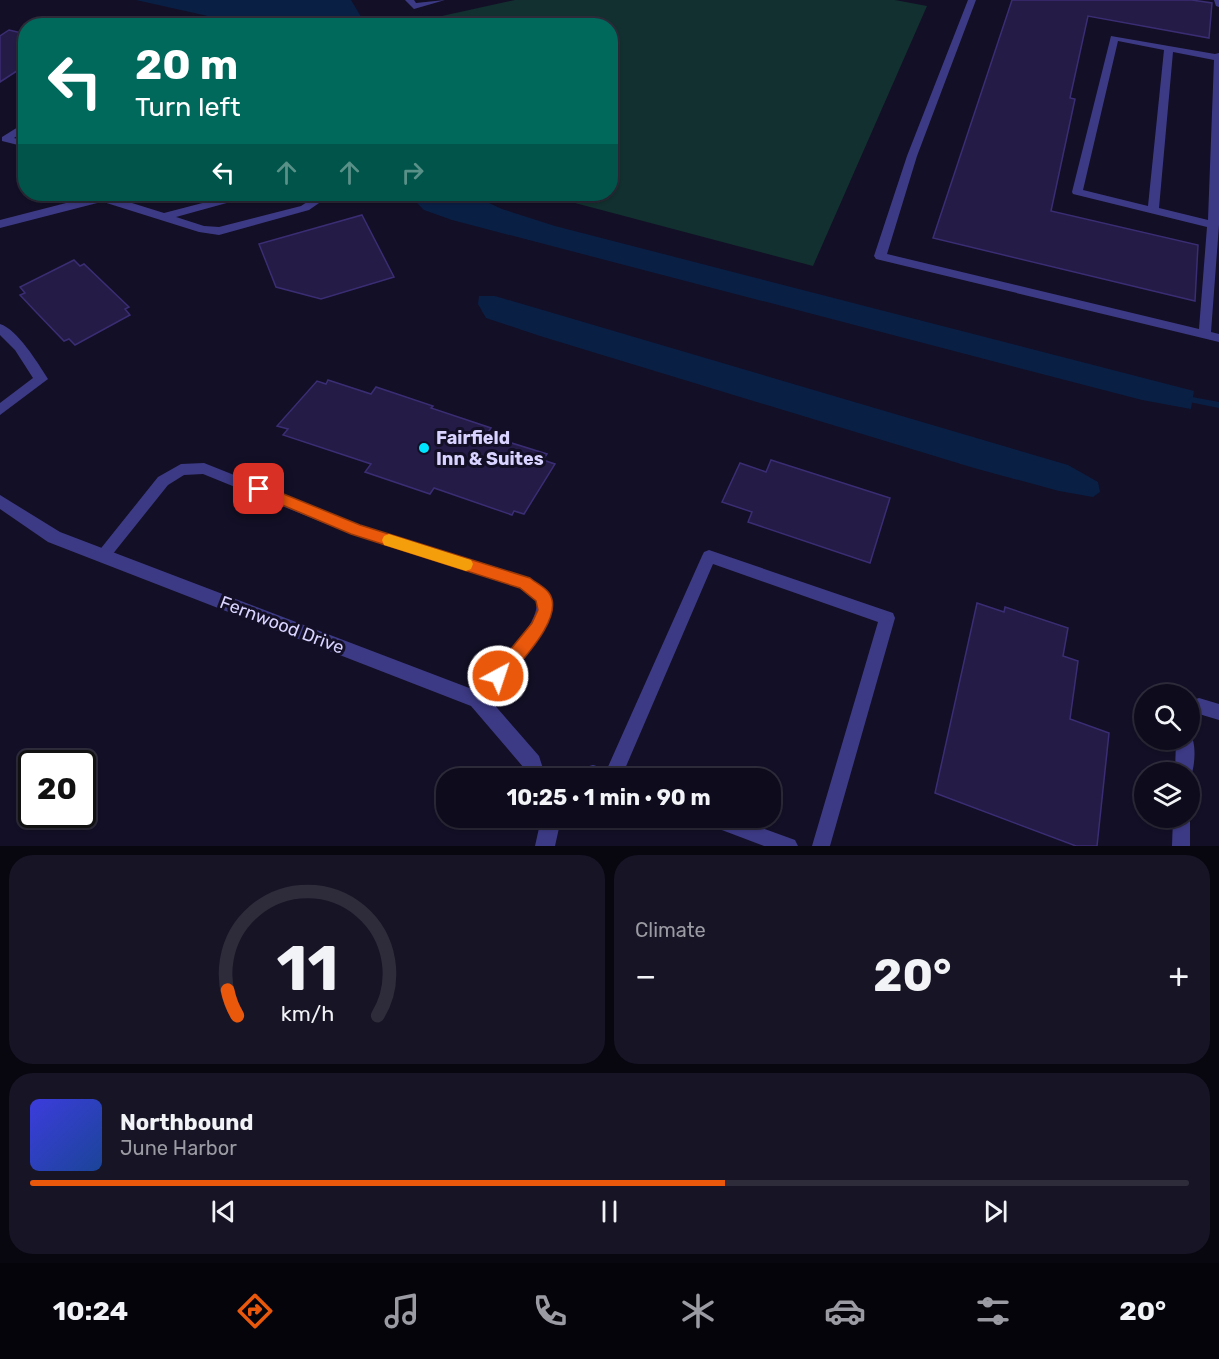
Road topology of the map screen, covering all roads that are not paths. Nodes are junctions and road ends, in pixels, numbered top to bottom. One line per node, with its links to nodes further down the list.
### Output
1 (409, 0): 2 (lane)
2 (441, 0)
3 (972, 0): 18 (lane)
4 (1169, 49): 5 (lane); 13 (lane); 13 (lane)
5 (1219, 57): 6 (lane)
6 (1218, 91): 16 (lane)
7 (18, 131): 8 (lane)
8 (18, 142)
9 (81, 201): 15 (street)
10 (119, 201): 14 (lane)
11 (222, 201): 14 (lane)
12 (316, 201): 14 (lane)
13 (1153, 210): 16 (lane)
14 (164, 217)
15 (0, 224)
16 (1213, 225): 18 (lane)
17 (0, 328): 20 (lane)
18 (1205, 335): 19 (lane)
19 (1219, 338)
20 (0, 410)
21 (0, 502): 22 (street, Fernwood Drive)
22 (103, 556): 23 (street, Fernwood Drive); 23 (lane)
23 (478, 700): 26 (street, Fernwood Drive)
24 (1200, 706): 25 (lane)
25 (1219, 712)
26 (534, 768)
27 (616, 768): 33 (lane)
28 (549, 828): 31 (street)
29 (740, 828): 32 (lane)
30 (1182, 828): 34 (lane)
31 (545, 846)
32 (789, 846)
33 (821, 846)
34 (1181, 846)

